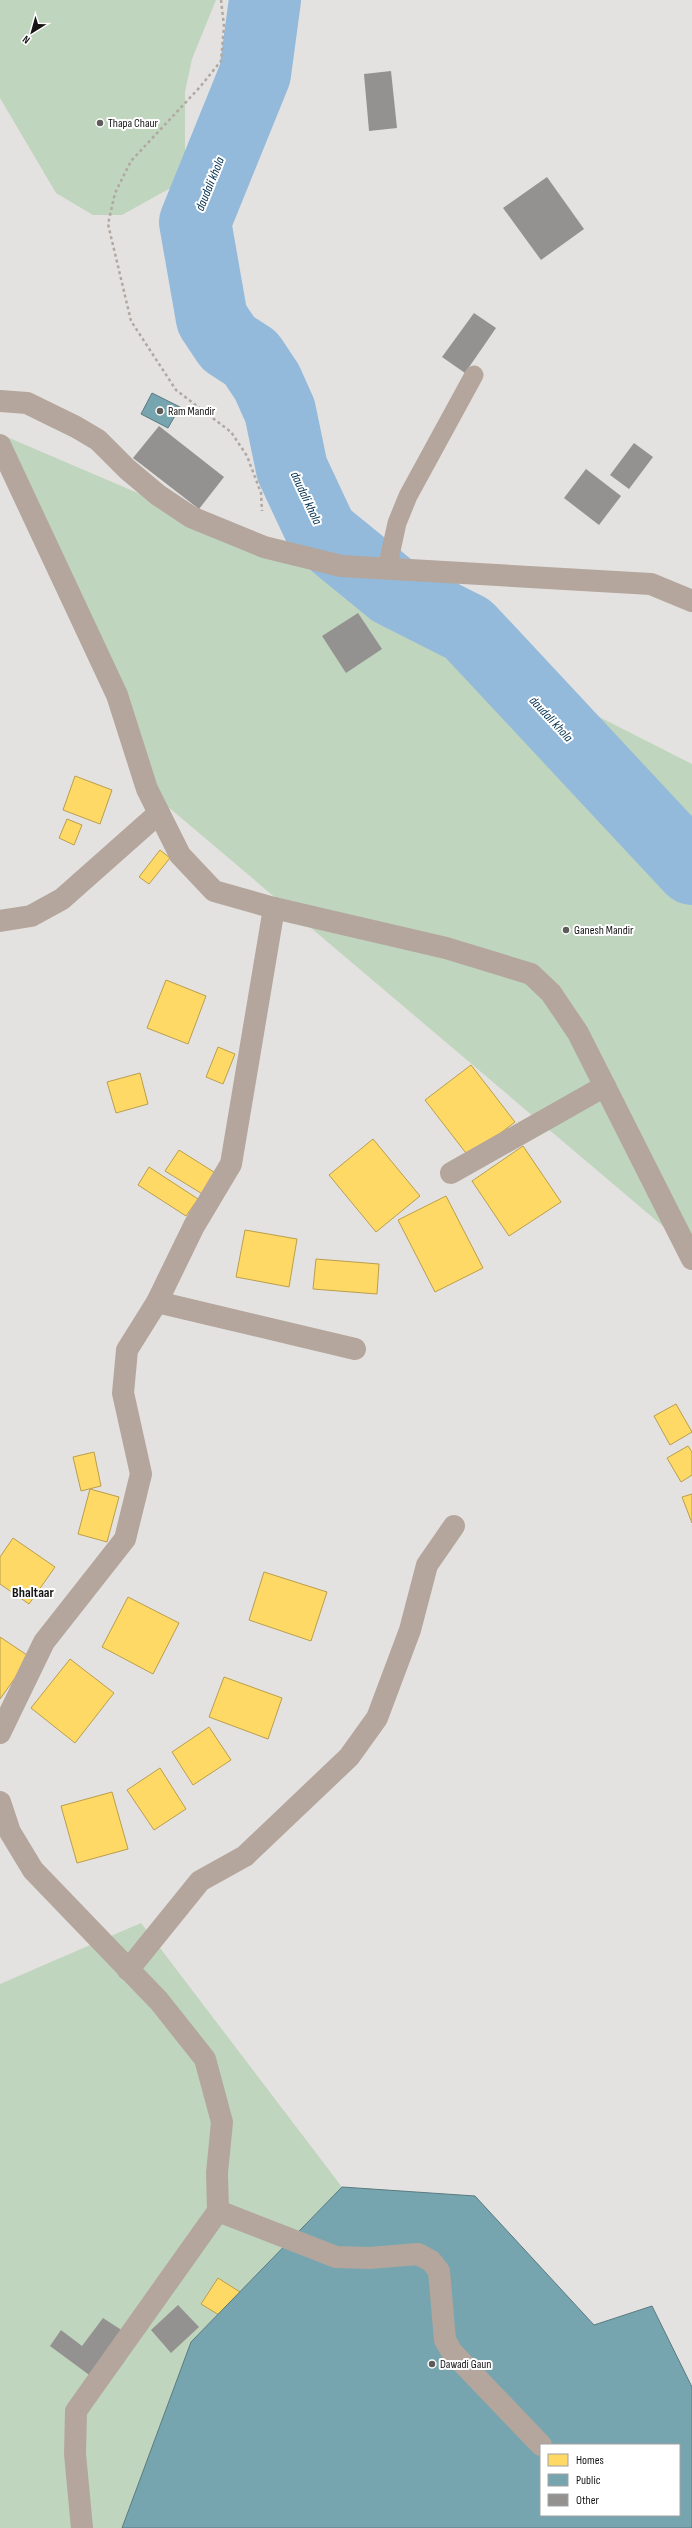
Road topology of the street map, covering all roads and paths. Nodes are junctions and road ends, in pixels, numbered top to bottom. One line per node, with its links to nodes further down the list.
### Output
1 (221, 0): 5 (path)
2 (474, 375): 6 (lane)
3 (0, 401): 5 (street)
4 (0, 445): 8 (street)
5 (264, 547): 6 (street)
6 (380, 568): 7 (street)
7 (692, 601)
8 (159, 813): 9 (street); 10 (street)
9 (274, 908): 11 (street); 14 (street)
10 (0, 921)
11 (605, 1086): 12 (street); 13 (street)
12 (451, 1173)
13 (692, 1259)
14 (157, 1302): 15 (street); 17 (street)
15 (355, 1349)
16 (454, 1526): 19 (street)
17 (0, 1733)
18 (0, 1802): 19 (street)
19 (128, 1970): 20 (street)
20 (218, 2211): 21 (street); 22 (street)
21 (540, 2444)
22 (82, 2528)

